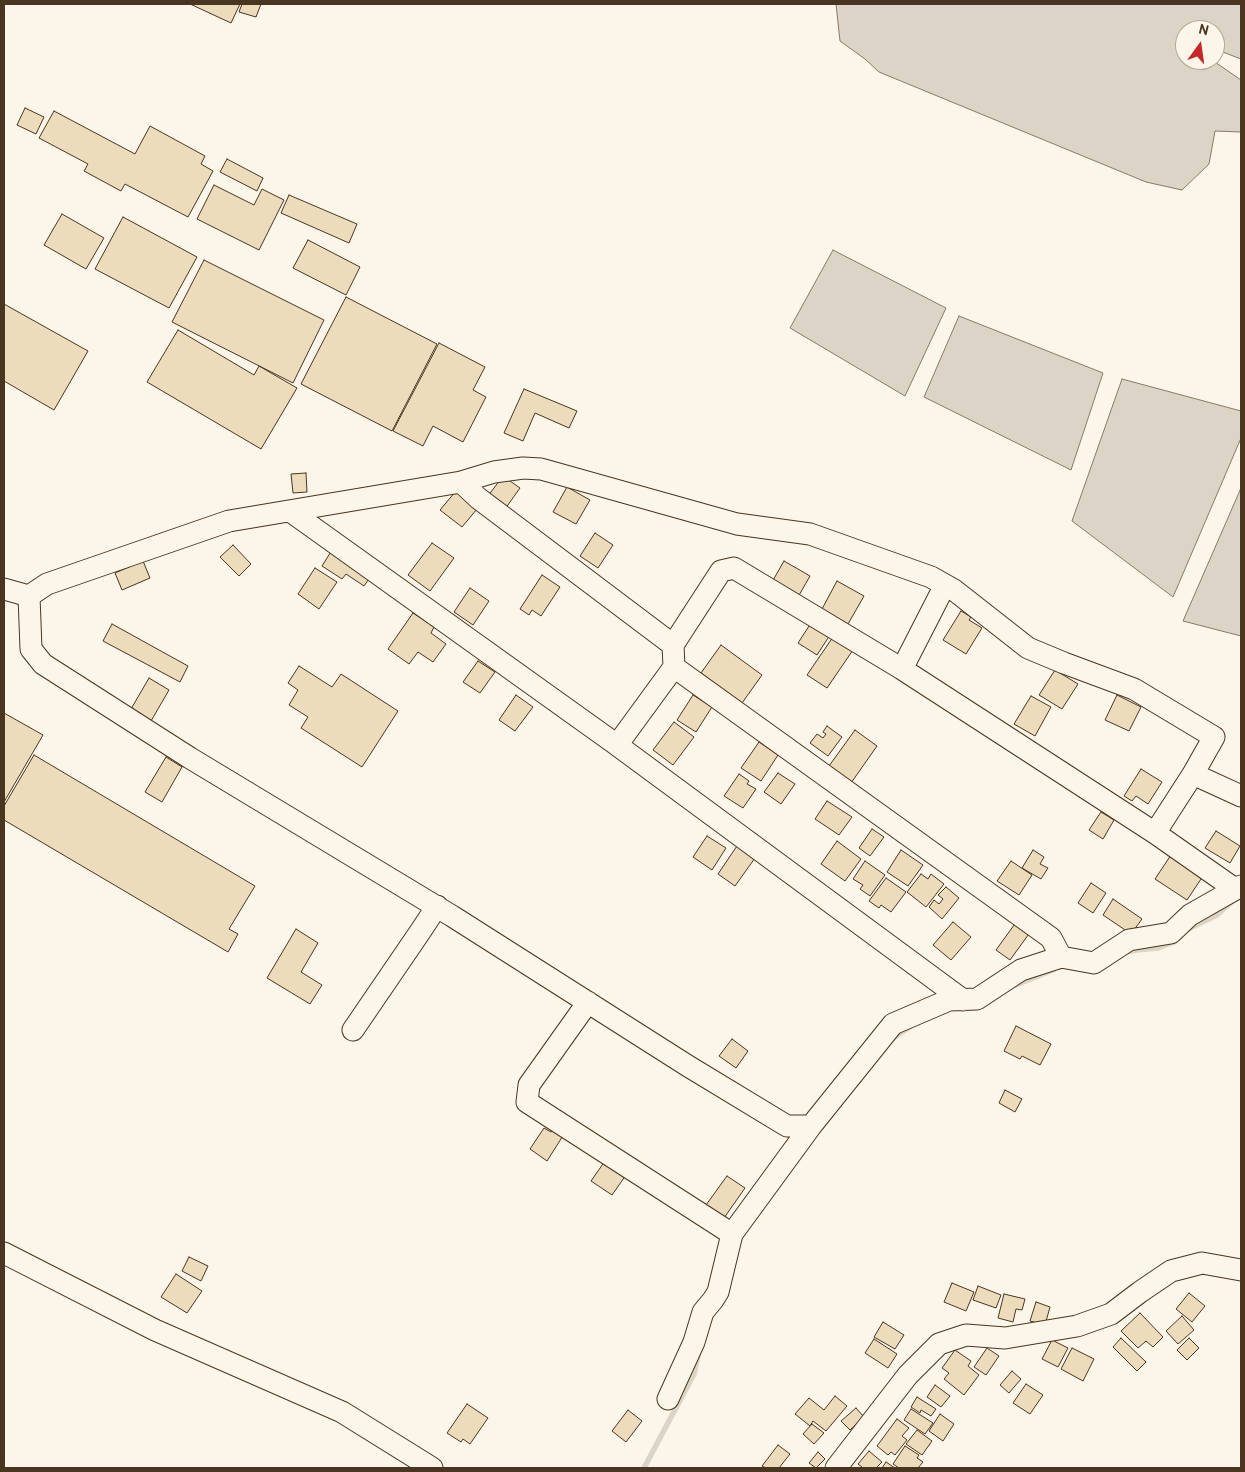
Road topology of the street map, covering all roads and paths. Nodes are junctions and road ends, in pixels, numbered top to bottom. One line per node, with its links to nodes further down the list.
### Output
1 (461, 482): 2 (street); 3 (street); 6 (street)
2 (290, 511): 5 (street); 9 (street)
3 (945, 585): 8 (street); 10 (street)
4 (4, 589): 5 (street)
5 (29, 596): 14 (street)
6 (673, 645): 7 (street); 8 (street)
7 (674, 667): 9 (street); 15 (street)
8 (902, 669): 12 (street)
9 (617, 745): 16 (street)
10 (1193, 774): 11 (street); 12 (street)
11 (1241, 796)
12 (1156, 833): 13 (street)
13 (1238, 887): 15 (street)
14 (436, 906): 17 (street); 18 (street)
15 (1061, 958): 16 (street)
16 (963, 1000): 19 (street)
17 (588, 1002): 19 (street); 20 (street)
18 (353, 1030)
19 (811, 1126): 20 (street)
20 (732, 1234): 23 (street)
21 (4, 1253): 24 (street)
22 (1241, 1270): 25 (street)
23 (668, 1399)
24 (432, 1468)
25 (836, 1468)

